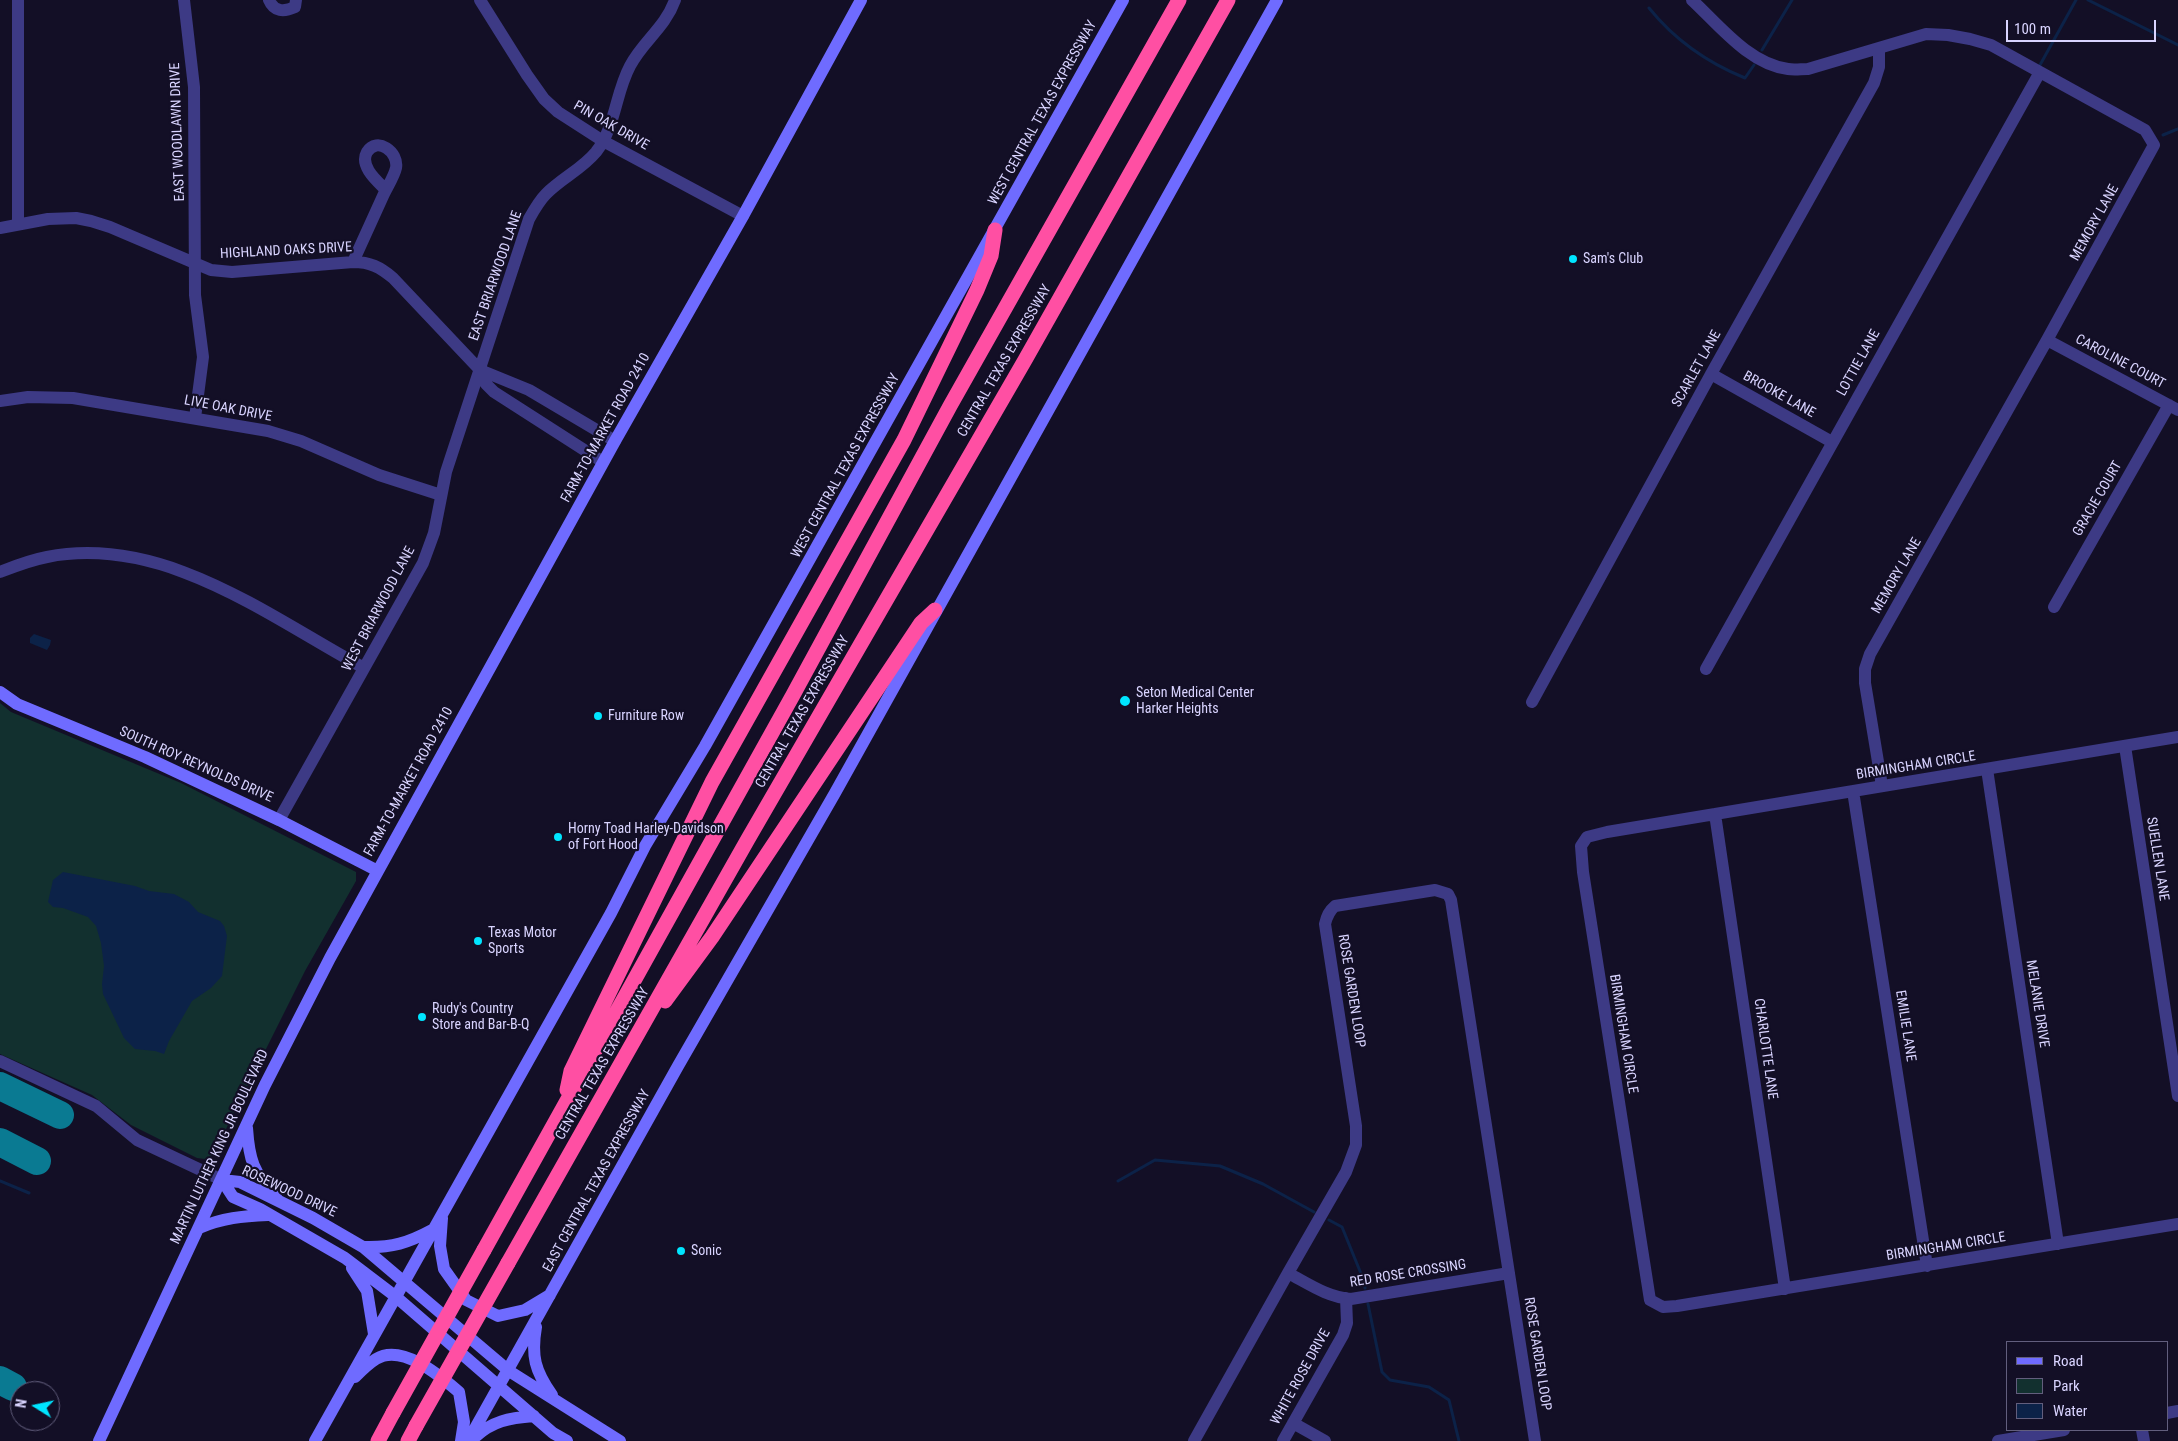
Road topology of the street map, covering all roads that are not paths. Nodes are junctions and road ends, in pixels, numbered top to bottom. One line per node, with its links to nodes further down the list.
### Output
1 (18, 0): 18 (street)
2 (184, 0): 22 (street, EAST WOODLAWN DRIVE)
3 (269, 0): 4 (street)
4 (296, 0)
5 (480, 0): 15 (street, PIN OAK DRIVE)
6 (675, 0): 15 (street, EAST BRIARWOOD LANE)
7 (861, 0): 17 (main road, FARM-TO-MARKET ROAD 2410)
8 (1123, 0): 20 (main road, WEST CENTRAL TEXAS EXPRESSWAY)
9 (1179, 0): 51 (highway, CENTRAL TEXAS EXPRESSWAY)
10 (1228, 0): 48 (highway, CENTRAL TEXAS EXPRESSWAY)
11 (1277, 0): 35 (main road)
12 (1692, 0): 13 (street, MEMORY LANE)
13 (1879, 49): 14 (street, MEMORY LANE); 25 (street, SCARLET LANE)
14 (2040, 72): 23 (street, MEMORY LANE); 30 (street, LOTTIE LANE)
15 (603, 141): 17 (street, PIN OAK DRIVE); 24 (street, EAST BRIARWOOD LANE)
16 (386, 190): 21 (street)
17 (743, 216): 29 (main road, FARM-TO-MARKET ROAD 2410)
18 (18, 224): 19 (street, HIGHLAND OAKS DRIVE); 22 (street, HIGHLAND OAKS DRIVE)
19 (0, 228)
20 (995, 230): 51 (highway); 56 (main road, WEST CENTRAL TEXAS EXPRESSWAY)
21 (353, 262): 22 (street, HIGHLAND OAKS DRIVE); 24 (street, HIGHLAND OAKS DRIVE)
22 (196, 263): 28 (street, EAST WOODLAWN DRIVE)
23 (2047, 340): 27 (street, CAROLINE COURT); 43 (street, MEMORY LANE)
24 (480, 370): 29 (street, HIGHLAND OAKS DRIVE); 31 (street, HIGHLAND OAKS DRIVE); 32 (street, WEST BRIARWOOD LANE)
25 (1711, 374): 30 (street, BROOKE LANE); 39 (street, SCARLET LANE)
26 (0, 401): 28 (street, LIVE OAK DRIVE)
27 (2174, 408): 34 (street, GRACIE COURT)
28 (195, 418): 32 (street, LIVE OAK DRIVE)
29 (615, 441): 31 (main road, FARM-TO-MARKET ROAD 2410)
30 (1832, 442): 37 (street, LOTTIE LANE)
31 (603, 462): 47 (main road, FARM-TO-MARKET ROAD 2410)
32 (441, 495): 36 (street, WEST BRIARWOOD LANE)
33 (0, 572): 36 (street)
34 (2054, 607)
35 (935, 610): 48 (highway); 68 (main road, EAST CENTRAL TEXAS EXPRESSWAY)
36 (364, 668): 46 (street, WEST BRIARWOOD LANE)
37 (1706, 669)
38 (0, 692): 46 (main road, SOUTH ROY REYNOLDS DRIVE)
39 (1532, 702)
40 (2178, 738): 41 (street, BIRMINGHAM CIRCLE)
41 (2125, 746): 42 (street, BIRMINGHAM CIRCLE); 50 (street, SUELLEN LANE)
42 (1987, 769): 43 (street, BIRMINGHAM CIRCLE); 60 (street, MELANIE DRIVE)
43 (1882, 786): 44 (street, BIRMINGHAM CIRCLE)
44 (1853, 791): 45 (street, BIRMINGHAM CIRCLE); 63 (street, EMILIE LANE)
45 (1715, 814): 67 (street, CHARLOTTE LANE); 67 (street, BIRMINGHAM CIRCLE)
46 (279, 820): 47 (main road, SOUTH ROY REYNOLDS DRIVE)
47 (378, 871): 52 (main road, MARTIN LUTHER KING JR BOULEVARD)
48 (648, 1018): 83 (highway, CENTRAL TEXAS EXPRESSWAY, bridge)
49 (0, 1061): 53 (street)
50 (2178, 1096)
51 (562, 1108): 82 (highway, CENTRAL TEXAS EXPRESSWAY, bridge)
52 (247, 1126): 53 (main road, MARTIN LUTHER KING JR BOULEVARD); 54 (main road)
53 (222, 1180): 54 (main road, ROSEWOOD DRIVE); 55 (main road, ROSEWOOD DRIVE); 58 (main road, MARTIN LUTHER KING JR BOULEVARD)
54 (281, 1202): 61 (main road, ROSEWOOD DRIVE)
55 (268, 1215): 58 (main road); 62 (main road, ROSEWOOD DRIVE)
56 (442, 1215): 59 (main road); 68 (main road)
57 (2178, 1224): 60 (street, BIRMINGHAM CIRCLE)
58 (199, 1228): 80 (main road, MARTIN LUTHER KING JR BOULEVARD)
59 (434, 1229): 61 (main road); 66 (main road)
60 (2058, 1244): 63 (street, BIRMINGHAM CIRCLE)
61 (363, 1247): 66 (main road, ROSEWOOD DRIVE)
62 (345, 1258): 69 (main road, ROSEWOOD DRIVE); 72 (main road)
63 (1927, 1266): 67 (street, BIRMINGHAM CIRCLE)
64 (1288, 1272): 65 (street, ROSE GARDEN LOOP); 70 (street, RED ROSE CROSSING); 88 (street, ROSE GARDEN LOOP)
65 (1510, 1273): 70 (street, RED ROSE CROSSING); 91 (street, ROSE GARDEN LOOP)
66 (404, 1282): 69 (main road); 73 (main road, ROSEWOOD DRIVE)
67 (1785, 1289)
68 (551, 1294): 71 (main road, EAST CENTRAL TEXAS EXPRESSWAY)
69 (395, 1296): 72 (main road); 75 (main road, ROSEWOOD DRIVE)
70 (1346, 1298): 78 (street, WHITE ROSE DRIVE)
71 (538, 1319): 73 (main road, EAST CENTRAL TEXAS EXPRESSWAY); 76 (main road)
72 (374, 1334): 74 (main road)
73 (509, 1371): 75 (main road, EAST CENTRAL TEXAS EXPRESSWAY); 76 (main road, ROSEWOOD DRIVE)
74 (347, 1383): 81 (main road); 84 (main road)
75 (499, 1387): 77 (main road, ROSEWOOD DRIVE); 85 (main road, EAST CENTRAL TEXAS EXPRESSWAY)
76 (557, 1401): 87 (main road, ROSEWOOD DRIVE)
77 (534, 1416): 85 (main road); 86 (main road, ROSEWOOD DRIVE)
78 (1292, 1422): 89 (street, WHITE ROSE DRIVE); 90 (street)
79 (2058, 1431): 92 (street)
80 (99, 1441)
81 (315, 1441)
82 (378, 1441)
83 (408, 1441)
84 (461, 1441)
85 (469, 1441)
86 (567, 1441)
87 (620, 1441)
88 (1194, 1441)
89 (1283, 1441)
90 (1325, 1441)
91 (1536, 1441)
92 (1998, 1441)

